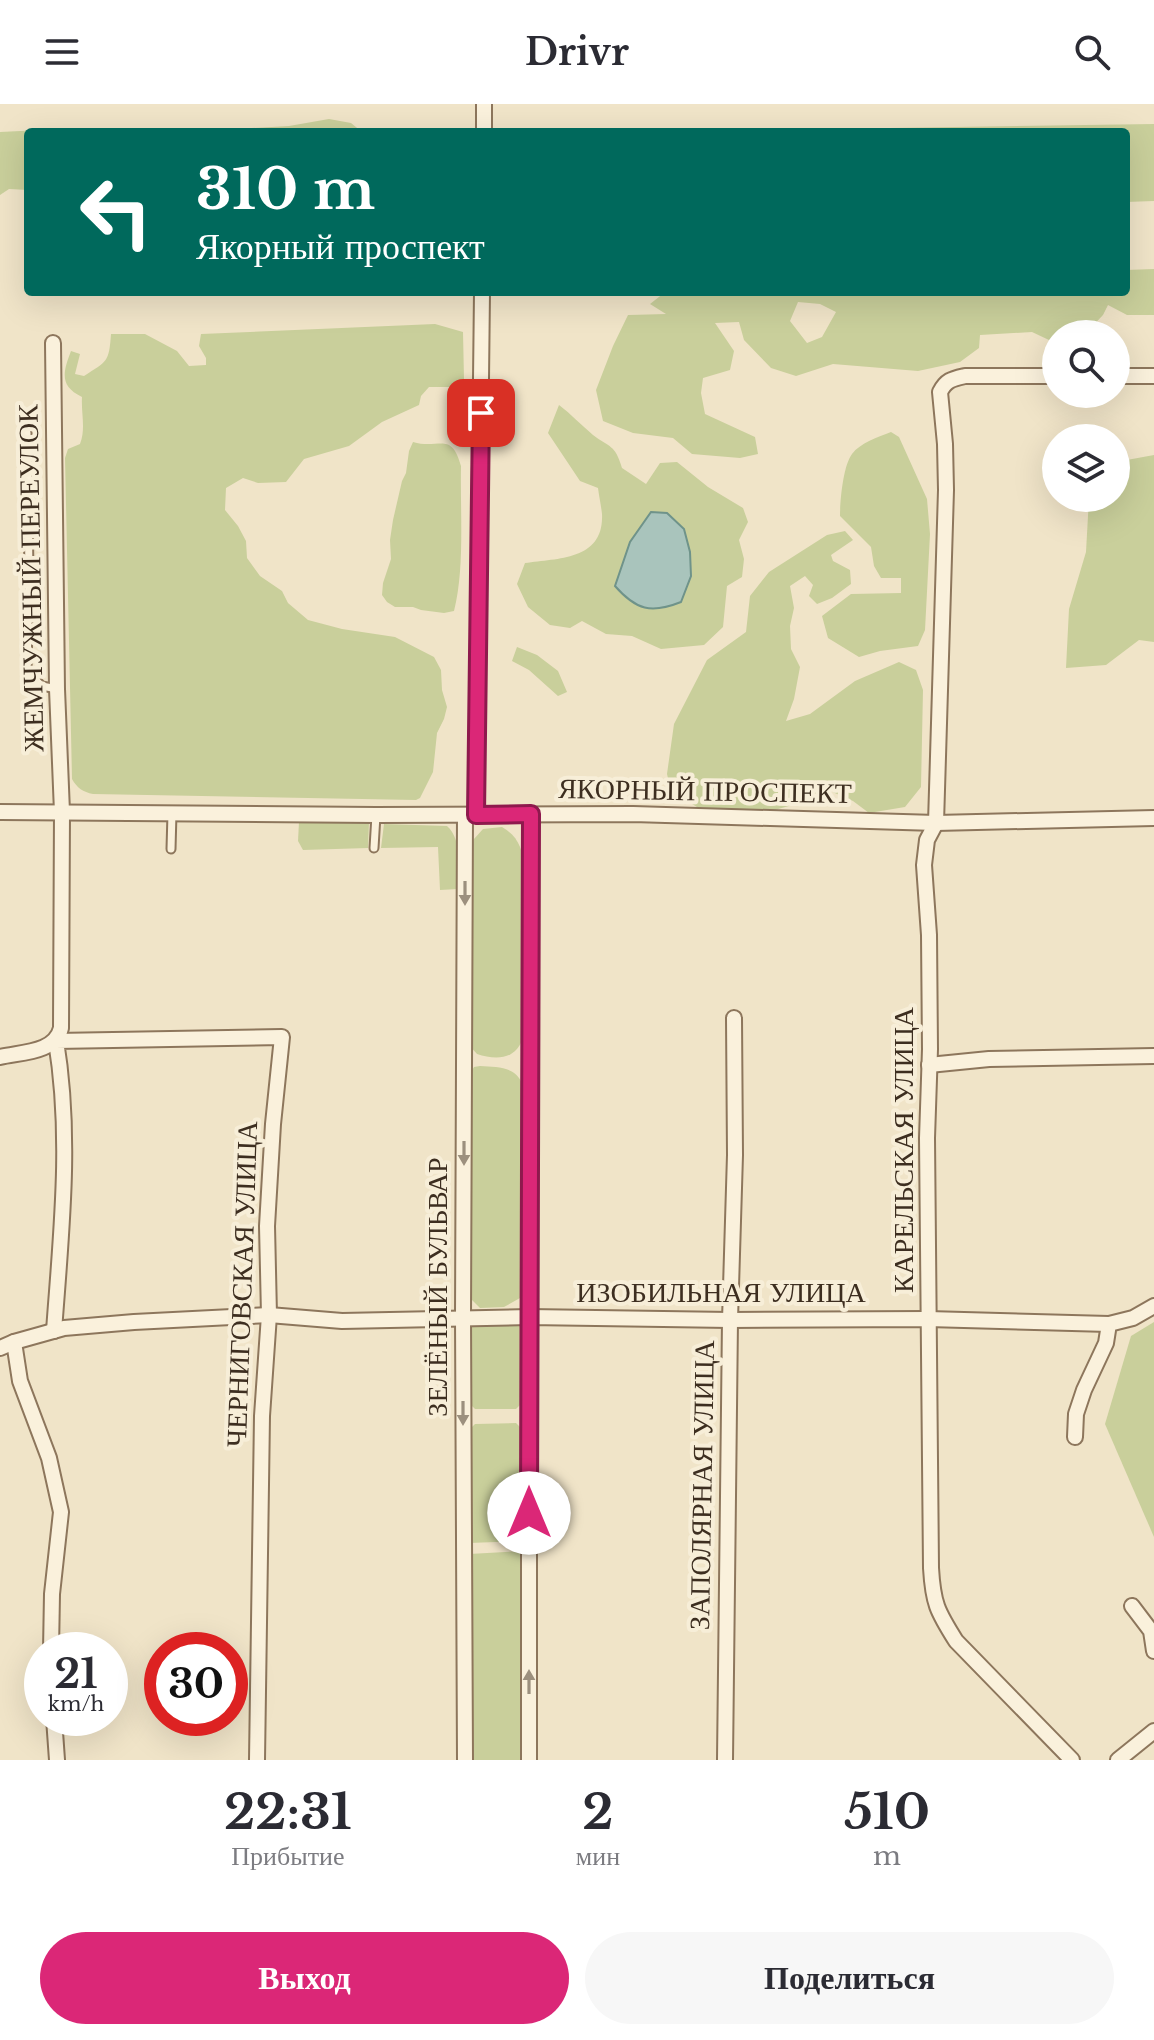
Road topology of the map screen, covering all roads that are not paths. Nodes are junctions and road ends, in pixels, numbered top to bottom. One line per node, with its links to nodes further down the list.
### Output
1 (484, 104): 2 (street)
2 (484, 128)
3 (482, 296): 15 (street, ЗЕЛЁНЫЙ БУЛЬВАР)
4 (53, 343): 9 (street, ЖЕМЧУЖНЫЙ ПЕРЕУЛОК)
5 (1042, 376): 17 (street, КАРЕЛЬСКАЯ УЛИЦА)
6 (1130, 376): 7 (street)
7 (1154, 376)
8 (27, 433): 9 (lane)
9 (57, 689): 11 (street, ЖЕМЧУЖНЫЙ ПЕРЕУЛОК)
10 (0, 812): 11 (street, ЯКОРНЫЙ ПРОСПЕКТ)
11 (62, 812): 12 (street, ЯКОРНЫЙ ПРОСПЕКТ); 21 (street, ЖЕМЧУЖНЫЙ ПЕРЕУЛОК)
12 (172, 813): 14 (street, ЯКОРНЫЙ ПРОСПЕКТ); 19 (lane)
13 (531, 814): 15 (street, ЯКОРНЫЙ ПРОСПЕКТ); 17 (street, ЯКОРНЫЙ ПРОСПЕКТ); 28 (street)
14 (376, 815): 15 (street, ЯКОРНЫЙ ПРОСПЕКТ); 18 (lane)
15 (470, 815): 27 (street, ЗЕЛЁНЫЙ БУЛЬВАР, one-way to 27)
16 (1154, 818): 17 (street, ЯКОРНЫЙ ПРОСПЕКТ)
17 (936, 823): 24 (street, КАРЕЛЬСКАЯ УЛИЦА)
18 (374, 848)
19 (171, 849)
20 (734, 1018): 30 (street, ЗАПОЛЯРНАЯ УЛИЦА)
21 (56, 1041): 23 (street); 26 (street, ЧЕРНИГОВСКАЯ УЛИЦА); 32 (street, ЖЕМЧУЖНЫЙ ПЕРЕУЛОК)
22 (1154, 1056): 24 (street)
23 (0, 1057)
24 (929, 1065): 29 (street, КАРЕЛЬСКАЯ УЛИЦА)
25 (1154, 1306): 31 (street)
26 (269, 1315): 27 (street, ИЗОБИЛЬНАЯ УЛИЦА); 32 (street, ИЗОБИЛЬНАЯ УЛИЦА); 41 (street, ЧЕРНИГОВСКАЯ УЛИЦА)
27 (463, 1317): 28 (street, ИЗОБИЛЬНАЯ УЛИЦА); 42 (street, ЗЕЛЁНЫЙ БУЛЬВАР, one-way to 42)
28 (529, 1317): 30 (street, ИЗОБИЛЬНАЯ УЛИЦА); 43 (street, one-way to 28)
29 (928, 1319): 30 (street, ИЗОБИЛЬНАЯ УЛИЦА); 31 (street, ИЗОБИЛЬНАЯ УЛИЦА); 45 (street, КАРЕЛЬСКАЯ УЛИЦА)
30 (730, 1320): 44 (street, ЗАПОЛЯРНАЯ УЛИЦА)
31 (1109, 1324): 34 (street)
32 (54, 1331): 33 (street, ИЗОБИЛЬНАЯ УЛИЦА)
33 (7, 1345): 36 (street)
34 (1075, 1437)
35 (1132, 1606): 37 (street)
36 (51, 1632)
37 (1154, 1651)
38 (1154, 1731): 46 (street)
39 (55, 1736): 40 (street)
40 (57, 1760)
41 (257, 1760)
42 (465, 1760)
43 (529, 1760)
44 (725, 1760)
45 (1072, 1760)
46 (1118, 1760)

